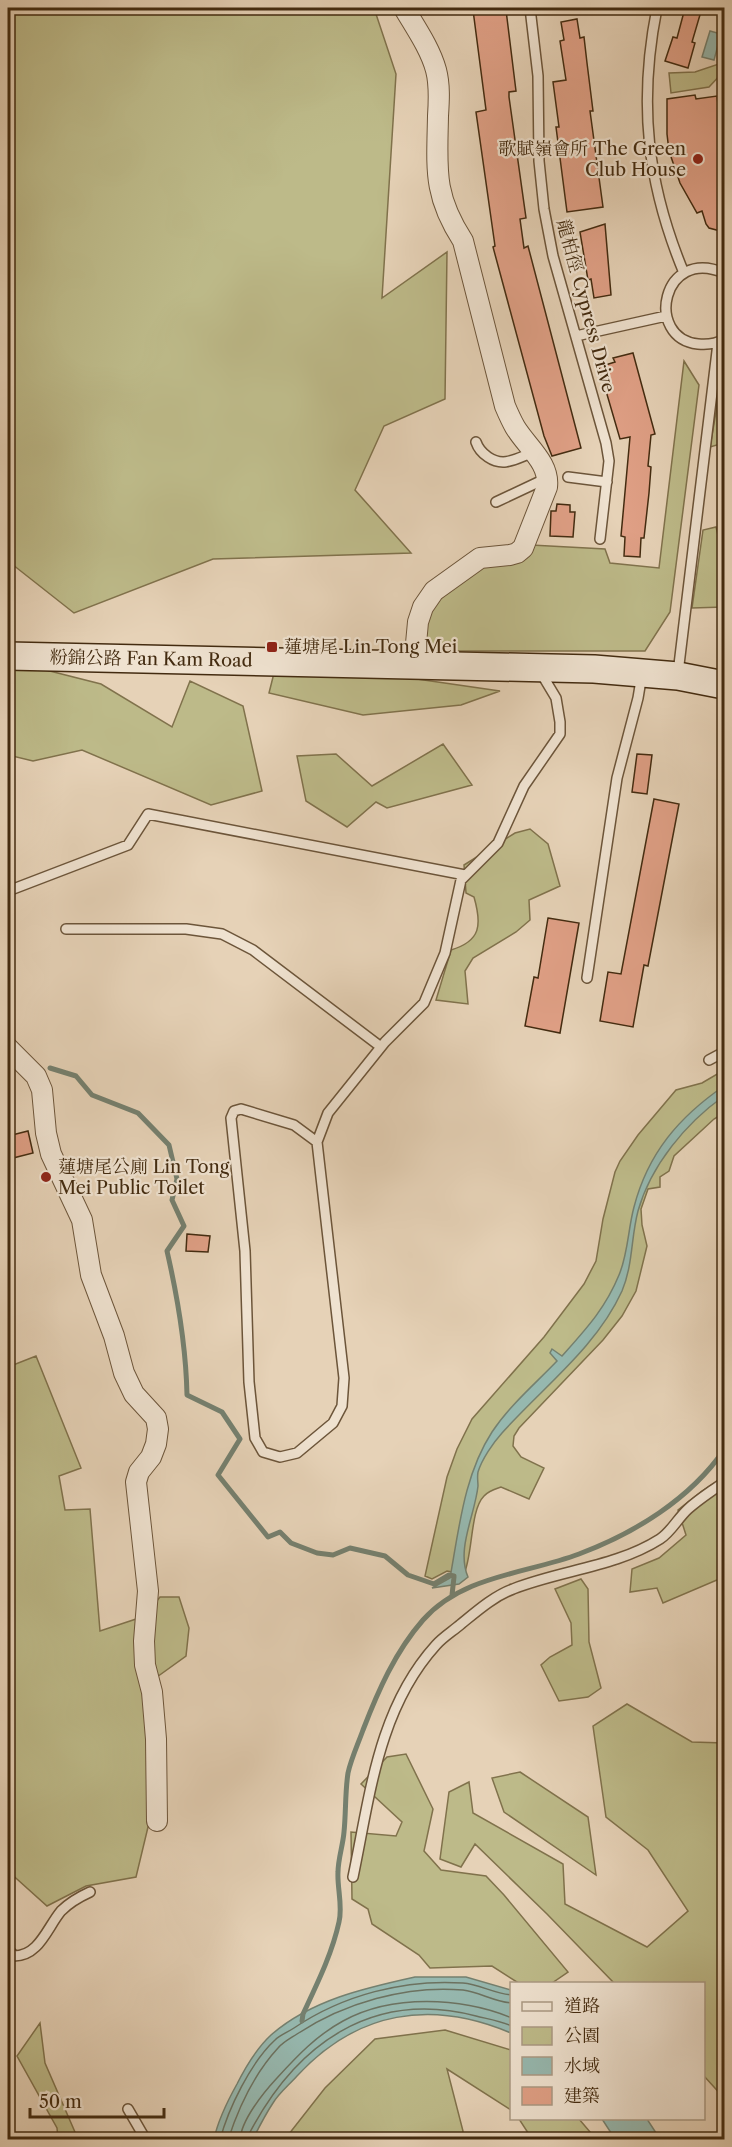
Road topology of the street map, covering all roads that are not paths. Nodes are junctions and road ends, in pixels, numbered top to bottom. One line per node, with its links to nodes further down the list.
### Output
1 (404, 8): 10 (street)
2 (530, 8): 7 (lane, 龍柏徑 Cypress Drive)
3 (657, 8): 4 (lane)
4 (684, 273): 5 (lane); 6 (lane)
5 (724, 273)
6 (666, 316): 7 (lane); 8 (lane)
7 (576, 336): 12 (lane, 龍柏徑 Cypress Drive)
8 (721, 341): 19 (lane)
9 (476, 442): 10 (lane)
10 (534, 452): 11 (street)
11 (558, 477): 12 (lane); 13 (lane); 16 (street)
12 (607, 482): 14 (lane, 龍柏徑 Cypress Drive)
13 (496, 502)
14 (600, 539)
15 (8, 656): 16 (main road, 粉錦公路 Fan Kam Road)
16 (414, 665): 17 (main road, 粉錦公路 Fan Kam Road)
17 (538, 668): 18 (main road, 粉錦公路 Fan Kam Road); 21 (lane)
18 (643, 672): 19 (main road, 粉錦公路 Fan Kam Road); 24 (lane)
19 (678, 676): 20 (main road, 粉錦公路 Fan Kam Road)
20 (724, 685)
21 (465, 875): 22 (lane); 25 (lane)
22 (8, 891)
23 (66, 929): 25 (lane)
24 (587, 978)
25 (381, 1047): 29 (lane)
26 (8, 1048): 31 (street)
27 (724, 1052): 28 (lane)
28 (709, 1060)
29 (317, 1142): 29 (lane)
30 (724, 1482): 32 (lane)
31 (157, 1821)
32 (353, 1877)
33 (90, 1892): 34 (lane)
34 (8, 1949)
35 (128, 2109): 36 (lane)
36 (146, 2139)

